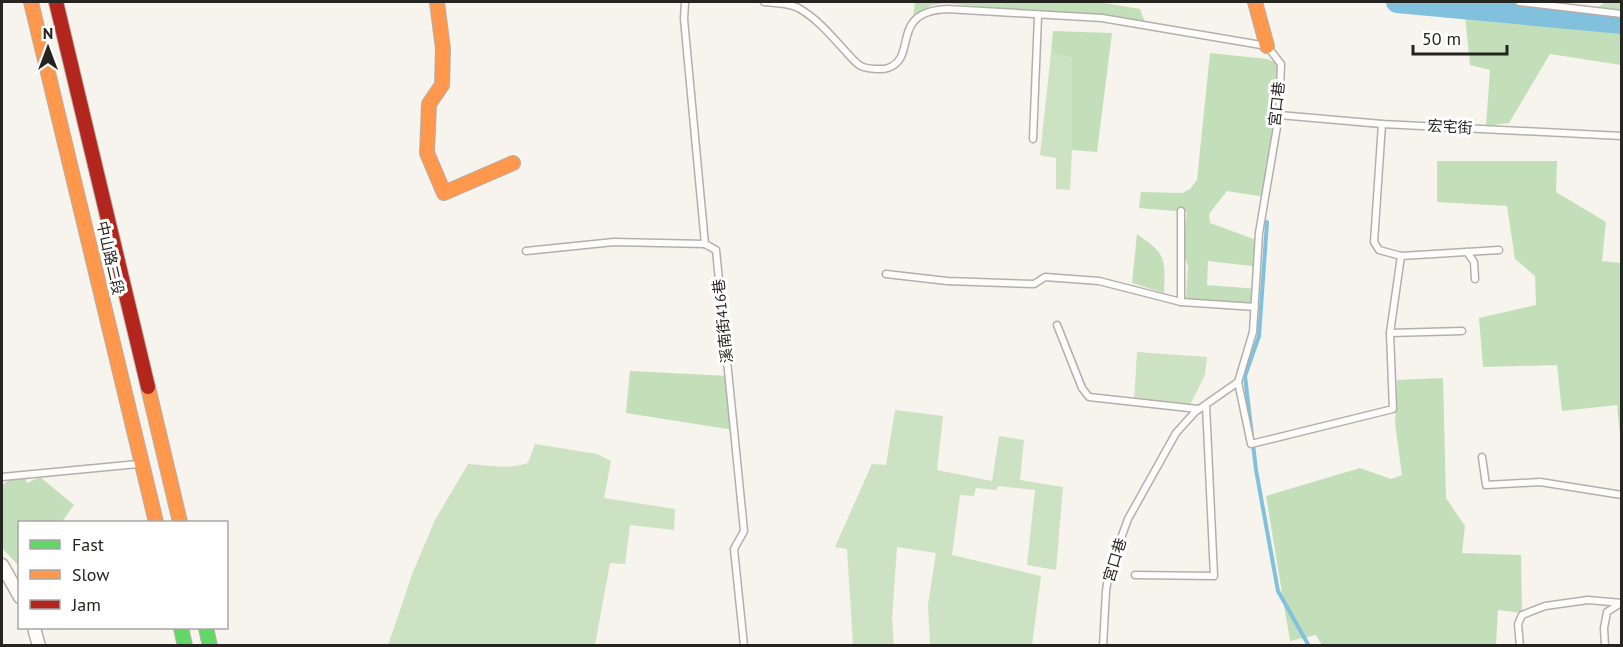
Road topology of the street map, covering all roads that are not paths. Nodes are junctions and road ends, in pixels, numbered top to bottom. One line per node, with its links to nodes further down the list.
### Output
1 (31, 2): 33 (main road, 中山路二段)
2 (56, 2): 37 (main road, 中山路二段)
3 (436, 2): 15 (main road)
4 (685, 2): 17 (lane, 溪南街416巷)
5 (764, 2): 9 (lane)
6 (1519, 2): 8 (lane)
7 (1255, 5): 10 (main road)
8 (1622, 14)
9 (1038, 16): 10 (lane); 14 (lane)
10 (1267, 46): 11 (lane, 宮口巷)
11 (1279, 115): 12 (lane, 宏宅街); 25 (lane, 宮口巷)
12 (1382, 124): 13 (lane, 宏宅街); 21 (lane)
13 (1622, 136)
14 (1033, 139)
15 (513, 163)
16 (1180, 211): 24 (lane)
17 (705, 244): 19 (lane); 48 (lane, 溪南街416巷)
18 (1499, 250): 20 (lane)
19 (526, 251)
20 (1467, 252): 21 (lane); 23 (lane)
21 (1401, 256): 28 (lane)
22 (886, 274): 24 (lane)
23 (1475, 279)
24 (1181, 302): 25 (lane)
25 (1255, 307): 29 (lane, 宮口巷)
26 (1057, 325): 31 (lane)
27 (1462, 331): 28 (lane)
28 (1390, 333): 29 (lane)
29 (1238, 382): 30 (lane, 宮口巷)
30 (1206, 405): 31 (lane, 宮口巷); 39 (lane)
31 (1199, 410): 49 (lane, 宮口巷)
32 (1482, 457): 35 (lane)
33 (142, 464): 34 (lane); 36 (main road, 中山路二段)
34 (2, 477)
35 (1622, 495)
36 (156, 521)
37 (180, 521)
38 (2, 565): 40 (street)
39 (1135, 575)
40 (18, 593)
41 (1622, 603): 50 (lane); 51 (lane)
42 (35, 629): 45 (street)
43 (181, 629): 46 (main road)
44 (206, 629): 47 (main road)
45 (39, 645)
46 (185, 645)
47 (210, 645)
48 (744, 645)
49 (1103, 645)
50 (1520, 645)
51 (1605, 645)

